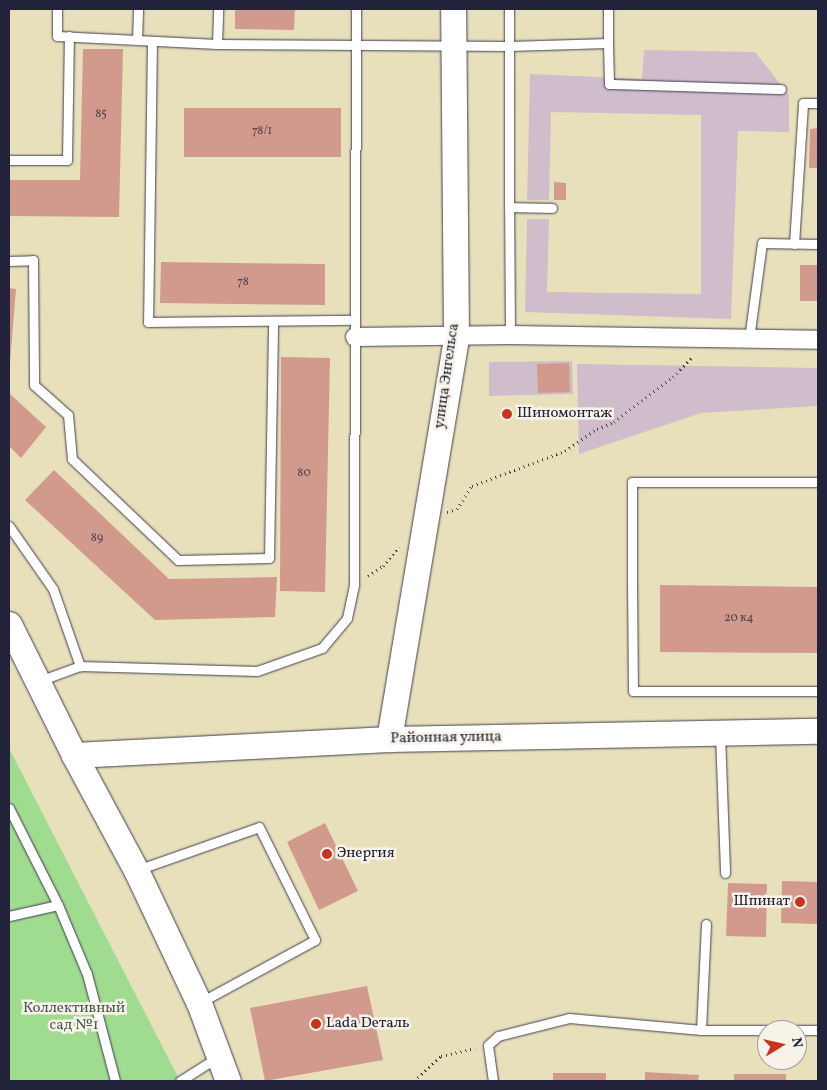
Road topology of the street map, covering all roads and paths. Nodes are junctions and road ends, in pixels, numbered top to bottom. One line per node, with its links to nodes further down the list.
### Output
1 (57, 9): 8 (lane)
2 (138, 9): 9 (lane)
3 (218, 9): 12 (lane)
4 (356, 9): 11 (lane)
5 (453, 9): 14 (street, улица Энгельса)
6 (509, 9): 15 (lane)
7 (608, 9): 13 (lane)
8 (69, 36): 9 (lane); 18 (lane)
9 (137, 40): 10 (lane)
10 (152, 41): 12 (lane); 24 (lane)
11 (356, 43): 12 (lane); 14 (lane); 25 (lane)
12 (217, 44)
13 (608, 44): 15 (lane); 16 (lane)
14 (453, 45): 15 (lane); 27 (street, улица Энгельса)
15 (509, 46): 19 (lane)
16 (781, 90)
17 (818, 104): 21 (lane)
18 (9, 160)
19 (509, 207): 20 (lane); 26 (lane)
20 (552, 208)
21 (794, 244): 22 (lane); 29 (lane)
22 (818, 244)
23 (9, 261): 24 (lane)
24 (273, 321): 25 (lane)
25 (355, 329): 27 (street); 34 (lane)
26 (510, 335): 27 (street); 28 (street)
27 (456, 337): 32 (street, улица Энгельса)
28 (709, 338): 29 (street); 32 (path)
29 (750, 338): 30 (street)
30 (818, 340)
31 (818, 482): 38 (lane)
32 (425, 521): 34 (path); 41 (street, улица Энгельса)
33 (9, 526): 36 (lane)
34 (354, 584): 36 (lane)
35 (9, 624): 37 (street)
36 (80, 666): 37 (lane)
37 (38, 682): 42 (street)
38 (818, 691)
39 (720, 731): 40 (street, Районная улица); 41 (street, Районная улица); 45 (lane)
40 (818, 731)
41 (389, 739): 42 (street, Районная улица)
42 (74, 755): 44 (street)
43 (9, 808): 46 (lane)
44 (136, 870): 49 (street); 49 (lane)
45 (725, 873)
46 (58, 905): 47 (lane); 54 (lane)
47 (9, 916)
48 (706, 924): 50 (lane)
49 (199, 1003): 53 (street)
50 (701, 1030): 51 (lane); 52 (lane)
51 (757, 1030)
52 (488, 1045): 57 (path); 58 (lane)
53 (218, 1057): 55 (lane); 56 (street)
54 (115, 1081)
55 (180, 1081)
56 (228, 1081)
57 (414, 1081)
58 (493, 1081)

